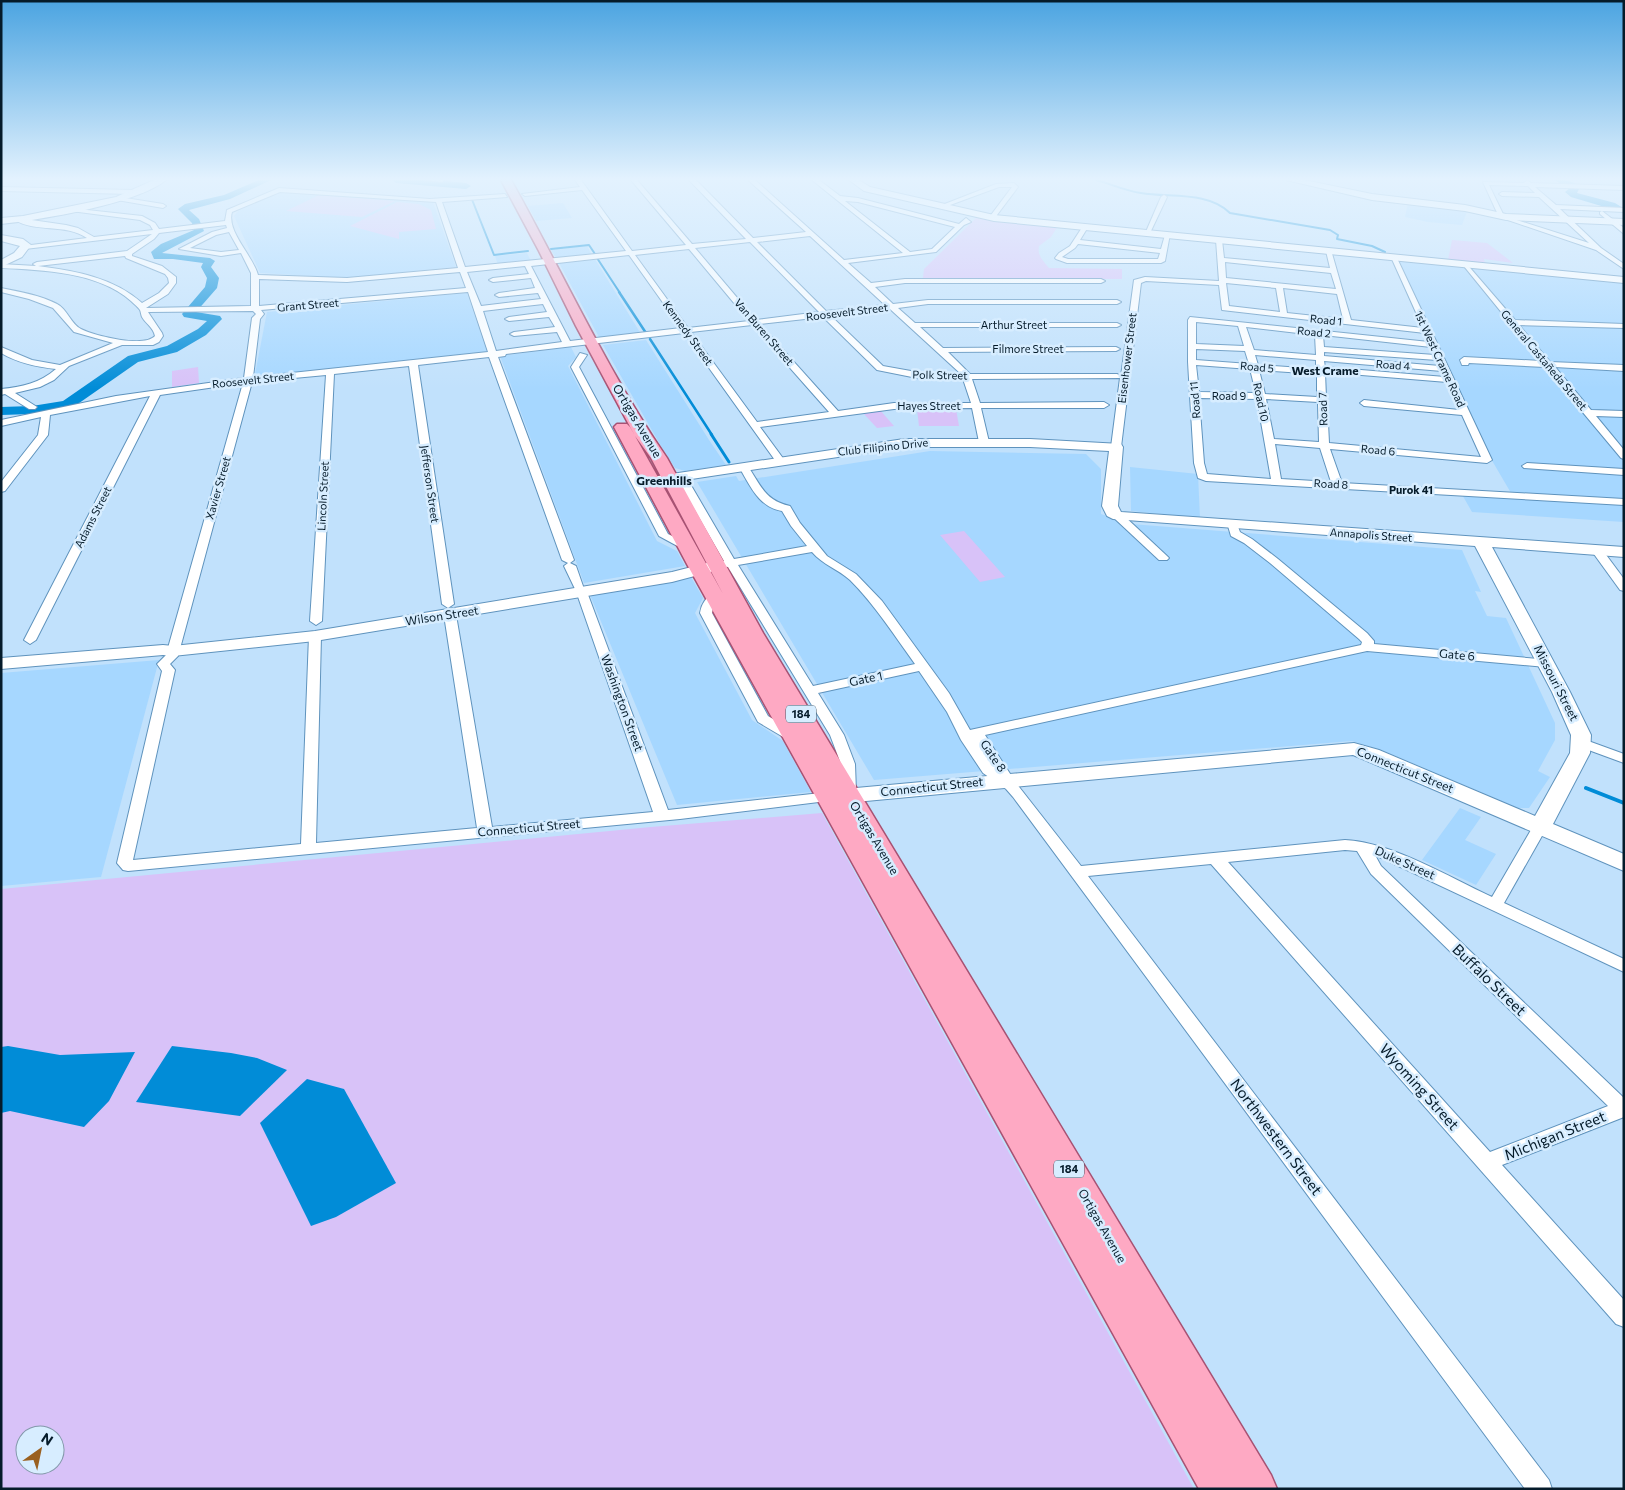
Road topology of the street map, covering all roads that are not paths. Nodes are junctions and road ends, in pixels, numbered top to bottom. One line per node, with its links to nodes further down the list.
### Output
1 (1599, 249): 33 (street)
2 (23, 250): 31 (street)
3 (134, 250): 22 (street)
4 (186, 250): 19 (street)
5 (455, 250): 34 (street)
6 (536, 250): 25 (main road, Ortigas Avenue / 184)
7 (537, 250): 25 (main road, Ortigas Avenue / 184)
8 (628, 250): 23 (street, Kennedy Street)
9 (665, 250): 23 (street)
10 (693, 250): 62 (street, Van Buren Street)
11 (759, 250): 56 (street, Polk Street)
12 (827, 250): 29 (street)
13 (903, 250): 24 (street)
14 (937, 250): 24 (street)
15 (1068, 250): 27 (street)
16 (1150, 250): 20 (street)
17 (1220, 250): 28 (street)
18 (1314, 250): 21 (street)
19 (244, 251): 37 (street, Xavier Street)
20 (1164, 251): 27 (street)
21 (1329, 251): 26 (street); 35 (street)
22 (128, 253): 32 (street); 52 (street)
23 (630, 253): 25 (street); 68 (street, Kennedy Street)
24 (909, 254): 29 (street)
25 (539, 255): 34 (street); 36 (street); 74 (main road, Ortigas Avenue / 184)
26 (1394, 257): 30 (street); 69 (street, 1st West Crame Road)
27 (1062, 260)
28 (1221, 260): 35 (street); 41 (street)
29 (841, 262): 42 (street)
30 (1465, 264): 39 (street); 61 (street, General Castañeda Street)
31 (1, 265): 32 (street)
32 (19, 267): 52 (street)
33 (1624, 267)
34 (462, 270): 37 (street); 45 (street)
35 (1334, 271): 47 (street)
36 (533, 276): 38 (street); 46 (street)
37 (254, 277): 54 (street, Xavier Street)
38 (494, 280)
39 (1624, 280)
40 (1101, 281): 42 (street)
41 (1222, 282): 43 (street, Eisenhower Street); 57 (street, Road 1); 117 (street, Eisenhower Street)
42 (867, 286): 51 (street)
43 (1279, 286): 47 (street, Eisenhower Street); 57 (street)
44 (1, 290): 72 (street)
45 (470, 290): 53 (street); 54 (street, Grant Street)
46 (540, 290): 48 (street); 49 (street)
47 (1339, 292): 60 (street)
48 (499, 295)
49 (546, 301): 53 (street); 55 (street)
50 (1117, 302): 51 (street, Roosevelt Street)
51 (890, 306): 56 (street, Roosevelt Street); 64 (street)
52 (142, 308): 54 (street, Grant Street); 72 (street)
53 (479, 309): 81 (street)
54 (257, 311): 96 (street, Xavier Street)
55 (553, 314): 58 (street); 67 (street)
56 (824, 315): 62 (street, Roosevelt Street); 94 (street, Polk Street)
57 (1284, 315): 60 (street, Road 1)
58 (509, 319)
59 (1194, 319): 63 (street, Road 2); 75 (street, Road 11)
60 (1348, 322): 69 (street, Road 1)
61 (1512, 322): 66 (street); 87 (street, General Castañeda Street)
62 (755, 323): 68 (street, Roosevelt Street); 110 (street, Van Buren Street)
63 (1241, 324): 70 (street, Road 2); 80 (street, Road 10)
64 (911, 325): 65 (street, Arthur Street); 79 (street)
65 (1117, 325)
66 (1624, 326)
67 (560, 329): 71 (street); 74 (street)
68 (686, 331): 74 (street, Roosevelt Street); 113 (street, Kennedy Street)
69 (1428, 331): 73 (street, 1st West Crame Road)
70 (1319, 333): 73 (street, Road 2); 78 (street, Road 7)
71 (514, 334)
72 (121, 344): 89 (street)
73 (1434, 345): 82 (street, 1st West Crame Road)
74 (578, 346): 81 (street); 125 (main road, Ortigas Avenue / 184); 126 (main road, Ortigas Avenue / 184); 135 (street)
75 (1192, 346): 80 (street, Road 4); 84 (street, Road 11)
76 (1, 349): 89 (street)
77 (1116, 349): 79 (street, Filmore Street)
78 (1320, 349): 82 (street); 83 (street, Road 7)
79 (940, 350): 94 (street)
80 (1251, 351): 83 (street, Road 4); 88 (street, Road 10)
81 (493, 355): 85 (street, Roosevelt Street); 142 (street, Washington Street)
82 (1440, 358): 90 (street, 1st West Crame Road)
83 (1320, 359): 90 (street, Road 4); 92 (street, Road 7)
84 (1192, 362): 88 (street, Road 5); 100 (street, Road 11)
85 (413, 363): 93 (street, Roosevelt Street); 143 (street, Jefferson Street)
86 (1463, 363): 87 (street)
87 (1548, 365): 91 (street); 107 (street, General Castañeda Street)
88 (1254, 366): 92 (street, Road 5); 101 (street, Road 10)
89 (60, 367): 98 (street)
90 (1445, 369): 97 (street, 1st West Crame Road)
91 (1624, 369)
92 (1321, 371): 97 (street, Road 5); 102 (street, Road 7)
93 (330, 372): 96 (street, Roosevelt Street); 145 (street, Lincoln Street)
94 (967, 375): 95 (street, Polk Street); 104 (street)
95 (1117, 377)
96 (248, 380): 99 (street, Roosevelt Street); 148 (street, Xavier Street)
97 (1450, 380): 108 (street, 1st West Crame Road)
98 (4, 392): 106 (street)
99 (156, 393): 109 (street, Roosevelt Street); 146 (street, Adams Street)
100 (1194, 395): 101 (street, Road 9); 124 (street, Road 11)
101 (1261, 396): 102 (street, Road 9); 114 (street, Road 10)
102 (1324, 400): 116 (street, Road 7)
103 (1364, 403): 108 (street)
104 (976, 405): 105 (street, Hayes Street); 110 (street, Hayes Street); 115 (street)
105 (1104, 405)
106 (32, 407)
107 (1587, 412): 111 (street); 118 (street, General Castañeda Street)
108 (1465, 413): 119 (street, 1st West Crame Road)
109 (46, 414): 112 (street, Roosevelt Street); 129 (street)
110 (836, 414): 113 (street, Hayes Street)
111 (1624, 414)
112 (1, 423)
113 (755, 425): 120 (street, Kennedy Street)
114 (1269, 441): 116 (street, Road 6); 127 (street, Road 10)
115 (984, 442): 117 (street, Club Filipino Drive); 120 (street, Club Filipino Drive)
116 (1324, 445): 119 (street, Road 6); 128 (street, Road 7)
117 (1116, 447): 132 (street, Eisenhower Street)
118 (1624, 456)
119 (1487, 460)
120 (780, 461): 122 (street, Club Filipino Drive)
121 (1527, 466): 123 (street)
122 (744, 467): 126 (street, Club Filipino Drive); 136 (street, Gate 8)
123 (1624, 472)
124 (1206, 478): 127 (street, Road 8)
125 (652, 481): 126 (street, Club Filipino Drive); 135 (main road, Ortigas Avenue / 184)
126 (675, 481): 131 (main road); 140 (main road, Ortigas Avenue / 184)
127 (1276, 482): 128 (street, Road 8)
128 (1337, 484): 130 (street, Road 8)
129 (1, 489)
130 (1624, 502)
131 (696, 503): 140 (street)
132 (1128, 521): 133 (street, Annapolis Street); 139 (street)
133 (1243, 531): 134 (street, Annapolis Street); 147 (street)
134 (1480, 542): 137 (street, Annapolis Street); 150 (street, Missouri Street)
135 (687, 547): 140 (main road, Ortigas Avenue / 184)
136 (816, 548): 140 (street); 152 (street, Gate 8)
137 (1597, 550): 138 (street, Annapolis Street); 141 (street)
138 (1624, 552)
139 (1163, 558)
140 (712, 566): 142 (street, Wilson Street); 142 (street, Wilson Street); 153 (street); 159 (main road, Ortigas Avenue / 184); 159 (main road, Ortigas Avenue / 184)
141 (1624, 588)
142 (580, 590): 143 (street, Wilson Street); 148 (street, Wilson Street); 160 (street, Washington Street)
143 (449, 609): 145 (street, Wilson Street); 162 (street, Jefferson Street)
144 (1344, 613): 149 (street)
145 (316, 628): 148 (street, Wilson Street); 164 (street, Lincoln Street)
146 (30, 640)
147 (1367, 647): 149 (street, Gate 6); 154 (street, Gate 6)
148 (170, 651): 151 (street, Wilson Street); 167 (street, Xavier Street)
149 (1415, 652): 150 (street, Gate 6)
150 (1546, 663): 155 (street, Missouri Street)
151 (1, 664)
152 (923, 666): 153 (street, Gate 1); 154 (street, Gate 8)
153 (809, 691): 159 (street)
154 (972, 734): 158 (street, Gate 8)
155 (1581, 739): 156 (street); 157 (street); 161 (street)
156 (1624, 752)
157 (1624, 759)
158 (1007, 782): 159 (street, Connecticut Street); 161 (street, Connecticut Street); 168 (street, Northwestern Street)
159 (839, 796): 160 (street, Connecticut Street); 174 (main road, Ortigas Avenue / 184); 175 (main road, Ortigas Avenue / 184)
160 (662, 815): 162 (street, Connecticut Street)
161 (1540, 827): 166 (street, Connecticut Street); 169 (street)
162 (485, 832): 164 (street, Connecticut Street)
163 (1364, 846): 165 (street, Duke Street); 169 (street, Duke Street); 171 (street, Buffalo Street)
164 (308, 849): 167 (street, Connecticut Street)
165 (1215, 858): 168 (street, Duke Street); 172 (street, Wyoming Street)
166 (1624, 863)
167 (128, 866)
168 (1078, 872): 176 (street, Northwestern Street)
169 (1495, 905): 170 (street, Duke Street)
170 (1624, 966)
171 (1623, 1109): 172 (street, Michigan Street)
172 (1486, 1163): 173 (street, Wyoming Street)
173 (1624, 1316)
174 (1221, 1489)
175 (1257, 1489)
176 (1540, 1489)

